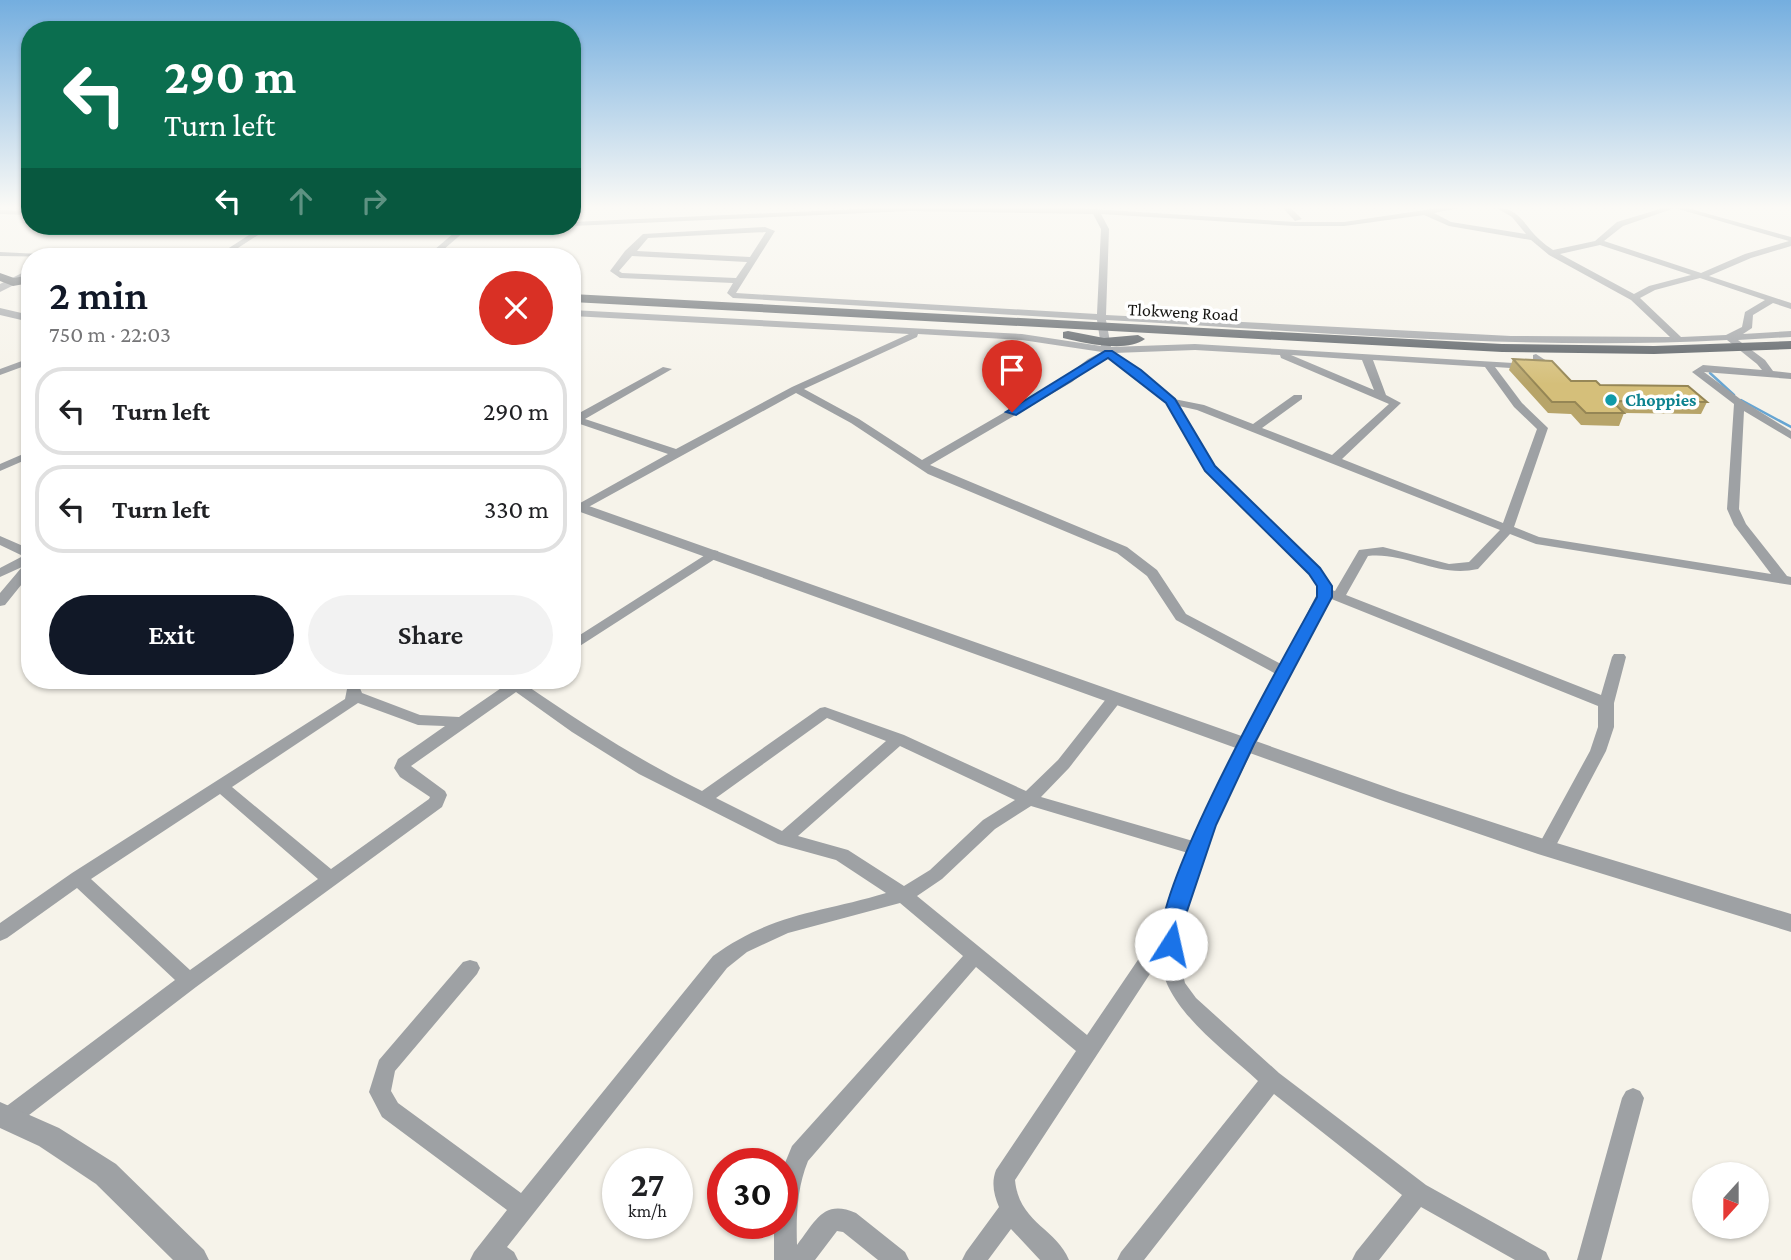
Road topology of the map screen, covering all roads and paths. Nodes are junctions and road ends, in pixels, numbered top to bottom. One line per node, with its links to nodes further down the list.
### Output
1 (2, 267): 8 (main road)
2 (616, 267): 13 (street)
3 (747, 267): 13 (street)
4 (1105, 267): 25 (street)
5 (1577, 267): 15 (street)
6 (1677, 267): 10 (street)
7 (1722, 267): 10 (street)
8 (21, 273)
9 (21, 275): 11 (main road)
10 (1703, 275): 15 (street); 17 (street)
11 (0, 276)
12 (21, 278): 14 (street)
13 (738, 281): 25 (street)
14 (0, 289)
15 (1634, 298): 27 (street)
16 (581, 299): 25 (main road, Tlokweng Road)
17 (1774, 299): 19 (street); 26 (street)
18 (581, 306): 25 (main road, Tlokweng Road)
19 (1791, 306)
20 (0, 310): 22 (street)
21 (581, 314): 23 (street)
22 (21, 316)
23 (919, 333): 25 (street); 41 (street)
24 (1791, 334): 26 (street)
25 (1104, 337): 27 (street); 29 (street); 30 (main road, Tlokweng Road); 33 (main road, Tlokweng Road); 44 (street); 53 (street)
26 (1729, 337): 27 (street); 30 (street)
27 (1679, 340)
28 (1791, 345): 30 (main road, Tlokweng Road)
29 (1272, 351): 32 (street); 42 (street)
30 (1747, 352): 31 (main road, Tlokweng Road); 33 (main road, Tlokweng Road); 39 (street)
31 (1791, 355)
32 (1366, 356): 35 (street); 42 (street)
33 (1536, 357): 35 (street)
34 (21, 364): 38 (street)
35 (1488, 364): 57 (street)
36 (667, 369): 46 (street)
37 (1710, 369): 39 (street); 45 (street); 49 (street)
38 (0, 372)
39 (1769, 373): 40 (street)
40 (1791, 376)
41 (796, 389): 50 (street); 53 (street)
42 (1381, 395): 52 (street)
43 (1298, 397): 48 (street)
44 (1171, 401): 48 (street); 65 (street)
45 (1739, 403): 49 (street); 64 (street)
46 (581, 418)
47 (581, 423): 50 (street)
48 (1254, 428): 52 (street)
49 (1789, 429)
50 (676, 453): 55 (street)
51 (21, 458): 54 (street)
52 (1335, 459): 57 (street)
53 (920, 466): 69 (street)
54 (0, 468)
55 (581, 502)
56 (581, 507): 60 (street)
57 (1507, 530): 64 (street); 65 (street)
58 (0, 540): 59 (street)
59 (21, 551)
60 (713, 554): 67 (street); 74 (street)
61 (21, 561): 62 (street)
62 (0, 573)
63 (21, 576): 66 (street)
64 (1787, 580)
65 (1332, 595): 69 (street); 75 (street)
66 (0, 602)
67 (581, 641)
68 (1619, 657): 75 (street)
69 (1285, 672): 78 (street)
70 (351, 689): 79 (street)
71 (354, 689): 76 (street)
72 (509, 689): 76 (street)
73 (527, 689): 80 (street)
74 (1115, 698): 78 (street); 81 (street)
75 (1606, 703): 83 (street)
76 (462, 722): 86 (street)
77 (898, 739): 80 (street); 81 (street); 82 (street)
78 (1245, 744): 83 (street); 84 (street)
79 (221, 786): 85 (street); 86 (street)
80 (702, 799): 82 (street)
81 (1028, 799): 84 (street); 87 (street)
82 (784, 839): 87 (street)
83 (1546, 848): 88 (street)
84 (1198, 849): 89 (street)
85 (78, 878): 90 (street); 93 (street)
86 (330, 879): 93 (street)
87 (903, 895): 91 (street); 99 (street)
88 (1791, 923)
89 (1171, 926): 94 (street); 95 (street)
90 (0, 933)
91 (974, 956): 94 (street); 103 (street)
92 (470, 968): 99 (street)
93 (189, 981): 97 (street)
94 (1090, 1050): 100 (street)
95 (1272, 1080): 98 (street); 108 (street)
96 (1633, 1098): 111 (street)
97 (4, 1117): 102 (street)
98 (1418, 1193): 109 (street); 110 (street)
99 (524, 1209): 101 (street)
100 (1012, 1210): 106 (street); 107 (street)
101 (493, 1256)
102 (194, 1260)
103 (786, 1260)
104 (800, 1260): 105 (street)
105 (897, 1260)
106 (974, 1260)
107 (1057, 1260)
108 (1129, 1260)
109 (1364, 1260)
110 (1538, 1260)
111 (1589, 1260)

